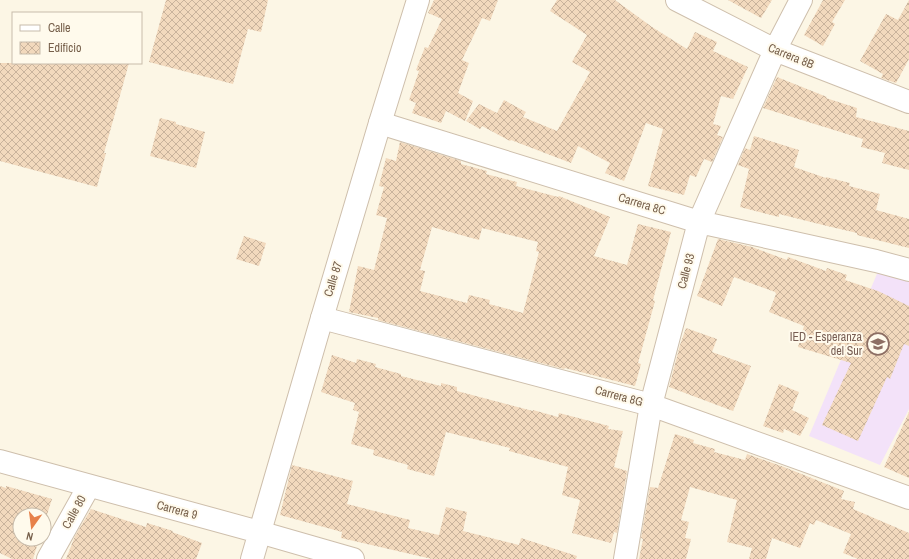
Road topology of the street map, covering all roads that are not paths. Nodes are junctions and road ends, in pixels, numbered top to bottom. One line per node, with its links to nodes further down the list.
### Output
1 (418, 0): 6 (street, Calle 87)
2 (677, 0): 4 (street, Carrera 8B)
3 (801, 0): 4 (street, Calle 93)
4 (775, 50): 5 (street, Carrera 8B); 7 (street, Calle 93)
5 (909, 102)
6 (380, 123): 7 (street, Carrera 8C); 9 (street, Calle 87)
7 (699, 222): 8 (street, Carrera 8C); 10 (street, Calle 93)
8 (909, 270)
9 (322, 318): 10 (street, Carrera 8G); 14 (street, Calle 87)
10 (651, 405): 13 (street, Carrera 8G); 18 (street, Calle 93)
11 (0, 461): 12 (street, Carrera 9)
12 (89, 486): 14 (street, Carrera 9); 15 (street, Calle 80)
13 (909, 498)
14 (259, 532): 16 (street, Calle 87); 17 (street, Carrera 9)
15 (48, 559)
16 (252, 559)
17 (353, 559)
18 (625, 559)

